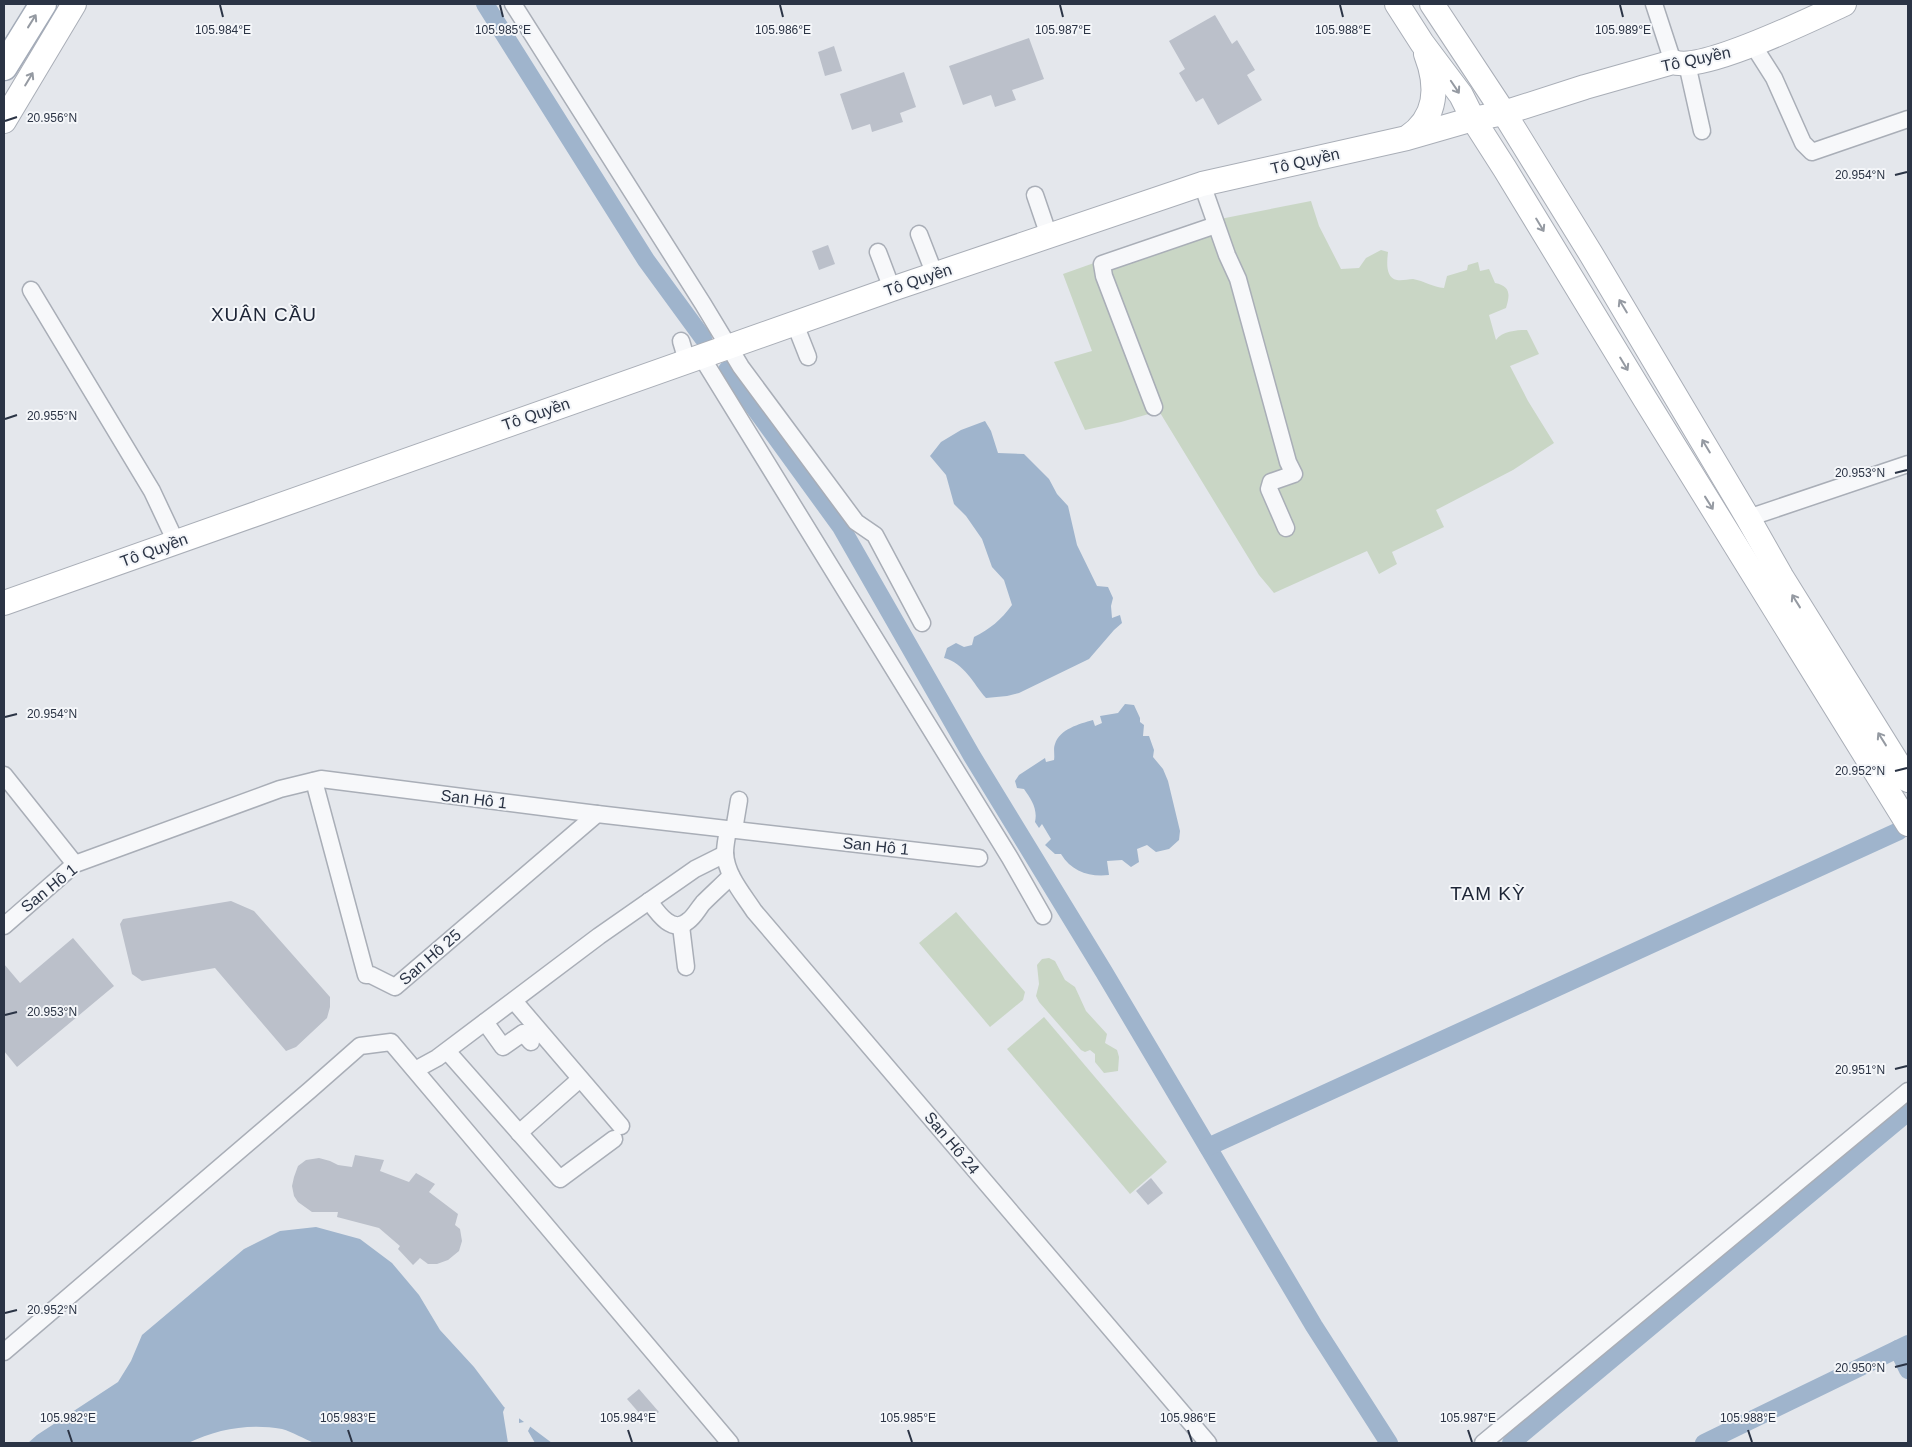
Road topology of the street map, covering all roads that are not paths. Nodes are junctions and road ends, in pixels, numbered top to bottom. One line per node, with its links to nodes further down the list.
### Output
1 (43, 4): 11 (main road, one-way to 1)
2 (74, 4): 15 (main road, one-way to 2)
3 (513, 4): 28 (street)
4 (1397, 4): 8 (main road)
5 (1432, 4): 12 (main road)
6 (1654, 4): 10 (street)
7 (1844, 4): 9 (main road, Tô Quyền)
8 (1422, 43): 13 (main road, one-way to 13); 17 (main road)
9 (1753, 45): 10 (main road, Tô Quyền); 14 (street)
10 (1680, 63): 12 (main road, Tô Quyền); 16 (street)
11 (4, 67)
12 (1504, 113): 13 (main road, Tô Quyền); 33 (main road, one-way to 12)
13 (1473, 118): 17 (main road, Tô Quyền); 34 (main road, one-way to 34)
14 (1908, 119)
15 (4, 120)
16 (1702, 131)
17 (1407, 138): 18 (main road, Tô Quyền)
18 (1202, 184): 20 (street); 22 (main road, Tô Quyền)
19 (1035, 196): 22 (street)
20 (1216, 225): 31 (street); 35 (street)
21 (919, 234): 24 (street)
22 (1049, 236): 24 (main road, Tô Quyền)
23 (878, 252): 25 (street)
24 (935, 274): 25 (main road, Tô Quyền)
25 (892, 289): 27 (main road, Tô Quyền)
26 (31, 290): 36 (street)
27 (795, 324): 28 (main road, Tô Quyền); 30 (street)
28 (729, 347): 29 (main road, Tô Quyền); 38 (street)
29 (690, 353): 36 (main road, Tô Quyền); 51 (street)
30 (808, 358)
31 (1154, 407)
32 (1908, 464): 33 (street)
33 (1748, 518): 34 (main road); 40 (main road, one-way to 33)
34 (1724, 527): 44 (main road)
35 (1286, 528)
36 (176, 542): 37 (main road, Tô Quyền)
37 (4, 603)
38 (922, 623)
39 (4, 775): 48 (street)
40 (1908, 780)
41 (314, 781): 43 (street, San Hô 1); 43 (street, San Hô 25); 48 (street, San Hô 1)
42 (739, 800): 45 (street, San Hô 24)
43 (597, 814): 45 (street, San Hô 1)
44 (1908, 824)
45 (731, 829): 46 (street, San Hô 24); 47 (street, San Hô 1)
46 (725, 854): 49 (street, San Hô 24); 50 (street)
47 (979, 858)
48 (75, 864): 52 (street, San Hô 1)
49 (731, 876): 53 (street); 65 (street, San Hô 24)
50 (649, 901): 53 (street); 55 (street)
51 (1043, 916)
52 (4, 926)
53 (681, 926): 54 (street)
54 (686, 967)
55 (514, 1001): 56 (street); 60 (street)
56 (485, 1022): 57 (street); 58 (street)
57 (531, 1042)
58 (447, 1051): 59 (street); 62 (street)
59 (415, 1070): 63 (street); 64 (street)
60 (580, 1079): 62 (street); 62 (street)
61 (1908, 1092): 66 (street)
62 (519, 1132)
63 (4, 1352)
64 (730, 1443)
65 (1208, 1443)
66 (1483, 1443)

